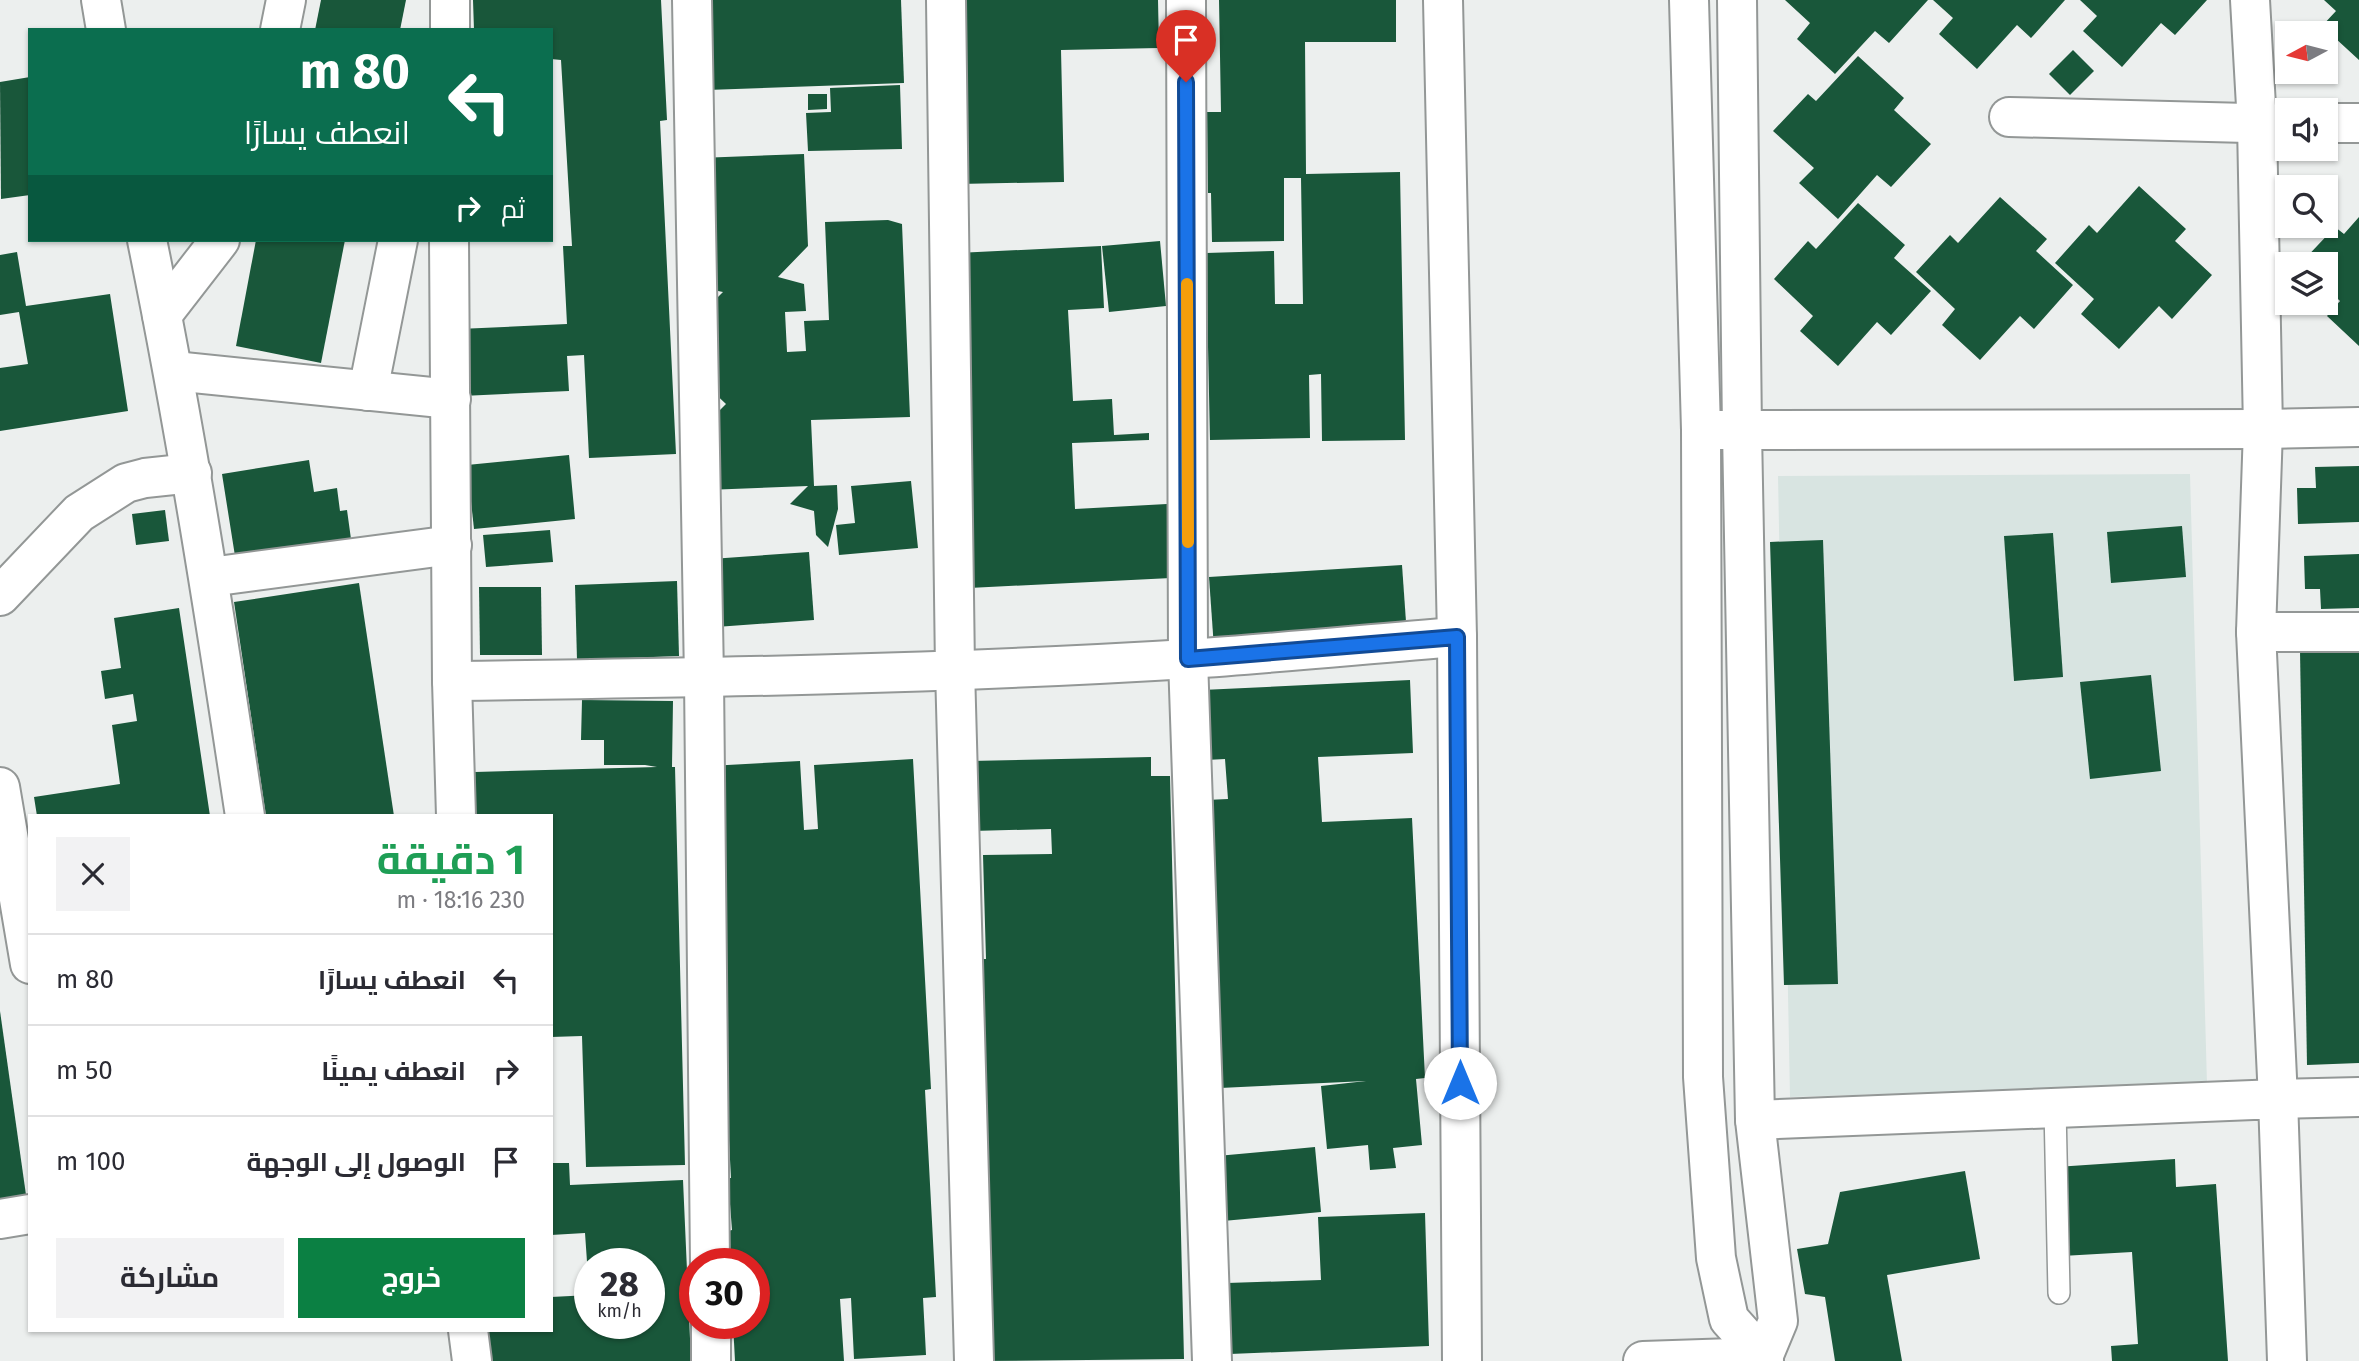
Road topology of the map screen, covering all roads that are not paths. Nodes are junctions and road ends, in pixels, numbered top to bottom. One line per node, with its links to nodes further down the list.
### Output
1 (101, 0): 11 (street)
2 (286, 0): 12 (street)
3 (450, 0): 13 (street)
4 (691, 0): 39 (street)
5 (946, 0): 38 (street)
6 (1186, 0): 37 (street)
7 (1443, 0): 36 (street)
8 (1689, 0): 28 (street)
9 (1737, 0): 29 (street)
10 (2250, 0): 17 (street)
11 (106, 28)
12 (280, 28)
13 (450, 28)
14 (2009, 117): 17 (street)
15 (2338, 123): 16 (street)
16 (2359, 123)
17 (2272, 124): 27 (street)
18 (147, 242): 22 (street)
19 (218, 242): 22 (street)
20 (398, 242): 24 (street)
21 (449, 242): 25 (street)
22 (162, 315): 23 (street)
23 (174, 371): 24 (street); 30 (street)
24 (368, 391): 25 (street)
25 (451, 399): 31 (street)
26 (2359, 427): 27 (street)
27 (2263, 429): 29 (street); 34 (street)
28 (1700, 430): 29 (street); 56 (street)
29 (1742, 431): 49 (street)
30 (192, 473): 32 (street); 33 (street)
31 (452, 545): 32 (street); 40 (street)
32 (210, 577): 43 (street)
33 (0, 596)
34 (2256, 632): 35 (street); 47 (street)
35 (2359, 632)
36 (1457, 637): 37 (street); 61 (street)
37 (1188, 659): 38 (street); 60 (street)
38 (955, 669): 39 (street); 59 (street)
39 (704, 678): 40 (street); 52 (street)
40 (452, 681): 44 (street)
41 (0, 787): 42 (street)
42 (0, 794): 45 (street)
43 (245, 814)
44 (456, 814)
45 (28, 953)
46 (2359, 1097): 47 (street)
47 (2278, 1099): 48 (street); 63 (street)
48 (2056, 1108): 49 (street); 53 (lane)
49 (1755, 1120): 56 (street)
50 (28, 1214): 51 (street)
51 (0, 1219)
52 (710, 1248)
53 (2059, 1293)
54 (468, 1332): 57 (street)
55 (711, 1339): 58 (street)
56 (1764, 1359): 62 (street)
57 (472, 1361)
58 (711, 1361)
59 (974, 1361)
60 (1212, 1361)
61 (1462, 1361)
62 (1643, 1361)
63 (2287, 1361)

